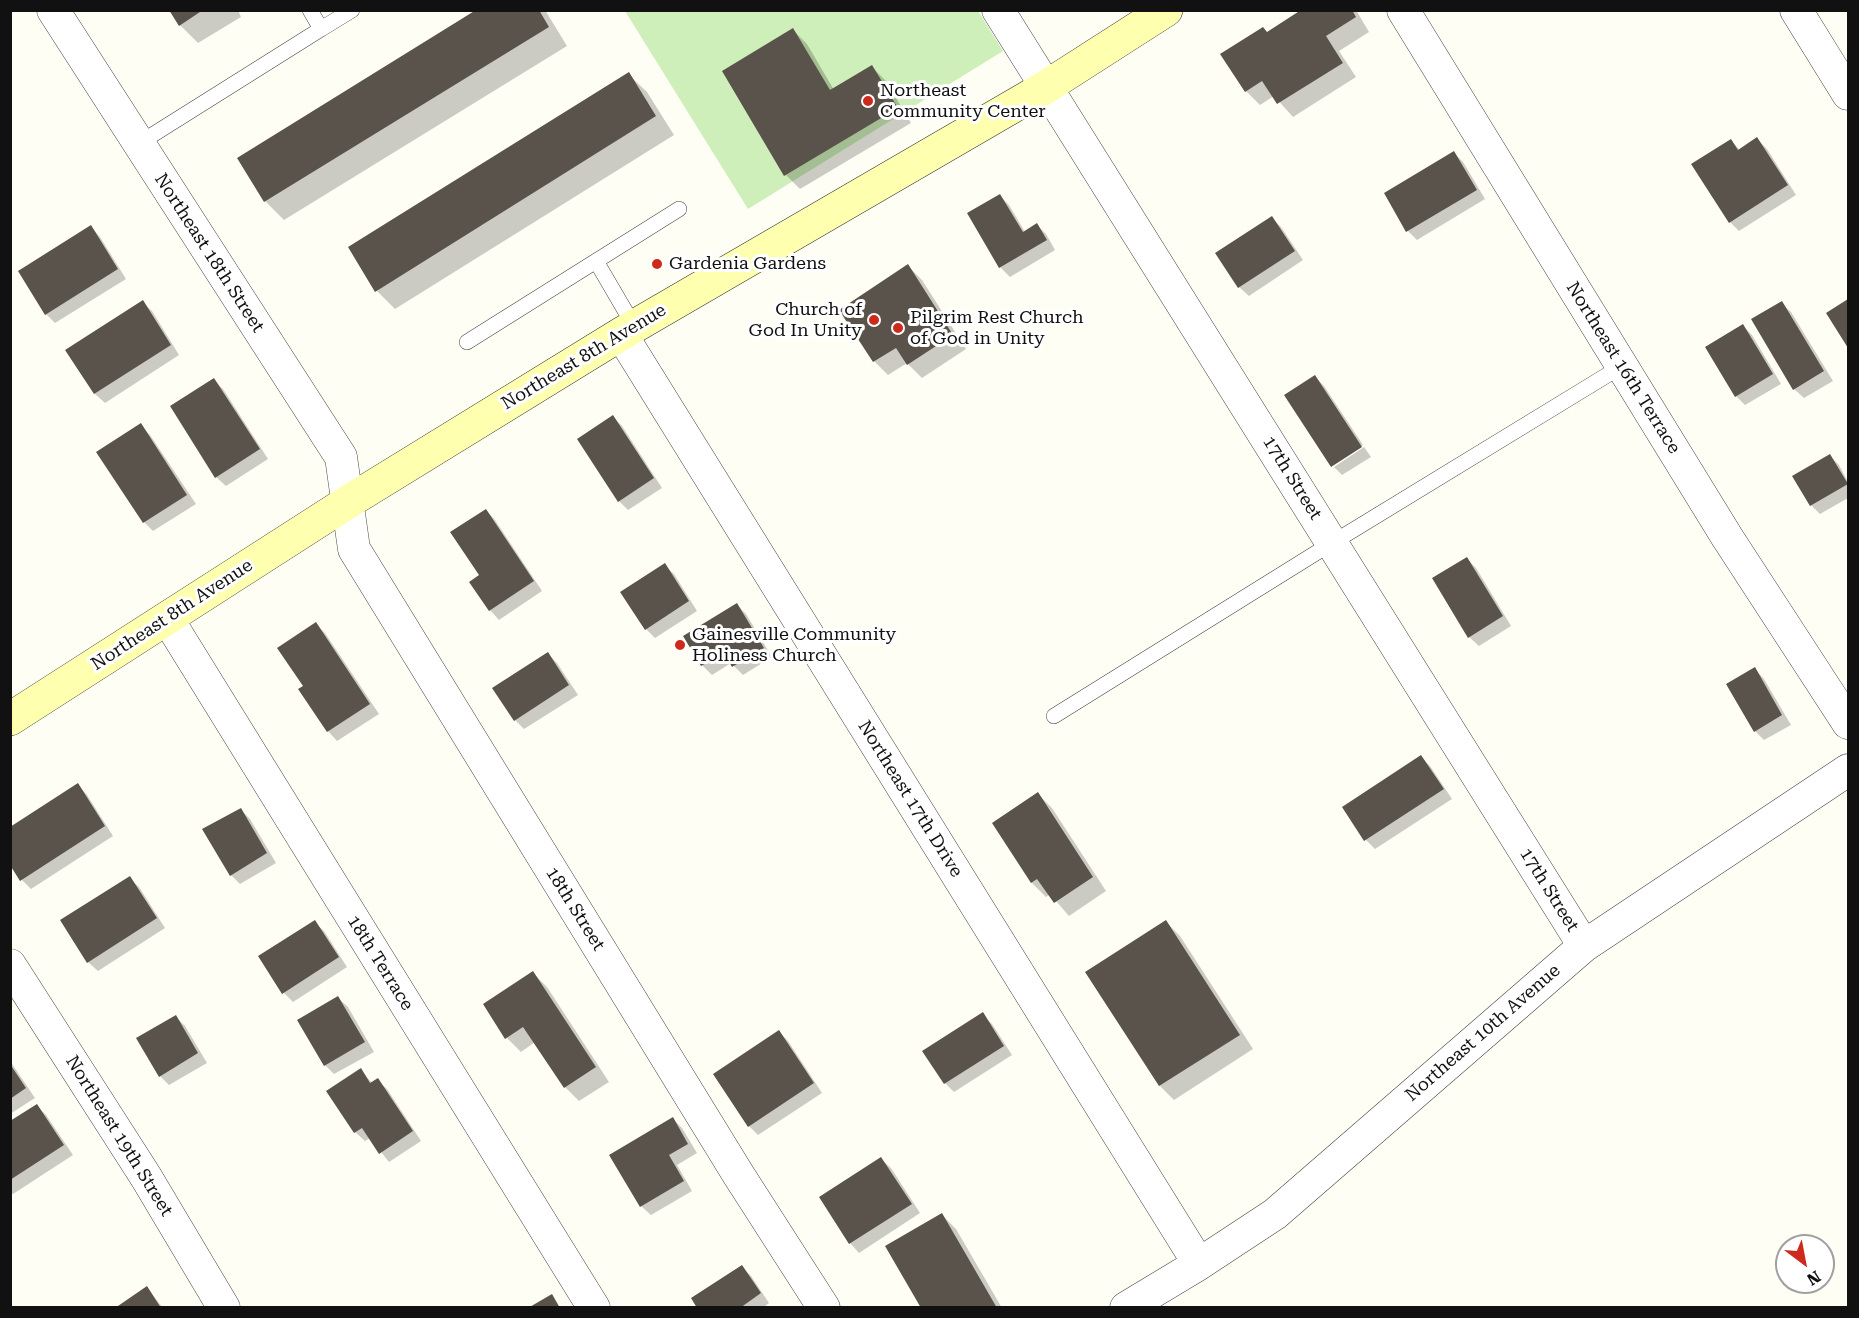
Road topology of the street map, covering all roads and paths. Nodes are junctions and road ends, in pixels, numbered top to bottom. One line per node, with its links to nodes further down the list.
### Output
1 (53, 10): 11 (street, Northeast 18th Street)
2 (310, 10): 8 (lane)
3 (352, 10): 8 (lane)
4 (998, 10): 9 (street, 17th Street)
5 (1166, 10): 9 (street, Northeast 8th Avenue)
6 (1403, 10): 16 (street, Northeast 16th Terrace)
7 (1796, 10): 10 (street)
8 (321, 29): 11 (lane)
9 (1046, 87): 14 (street, Northeast 8th Avenue); 18 (street, 17th Street)
10 (1848, 94)
11 (138, 144): 17 (street, Northeast 18th Street)
12 (680, 209): 13 (lane)
13 (596, 261): 14 (lane); 15 (lane)
14 (628, 330): 17 (street, Northeast 8th Avenue); 26 (street, Northeast 17th Drive)
15 (467, 342)
16 (1622, 366): 18 (lane); 22 (street, Northeast 16th Terrace)
17 (348, 502): 19 (street, Northeast 8th Avenue); 29 (street, 18th Street)
18 (1332, 543): 20 (lane); 24 (street, 17th Street)
19 (167, 618): 21 (street, Northeast 8th Avenue); 28 (street, 18th Terrace)
20 (1054, 716)
21 (10, 719)
22 (1848, 723)
23 (1848, 770): 24 (street, Northeast 10th Avenue)
24 (1584, 946): 26 (street, Northeast 10th Avenue)
25 (10, 965): 27 (street, Northeast 19th Street)
26 (1198, 1264): 30 (street, Northeast 10th Avenue)
27 (224, 1308)
28 (594, 1308)
29 (824, 1308)
30 (1126, 1308)

